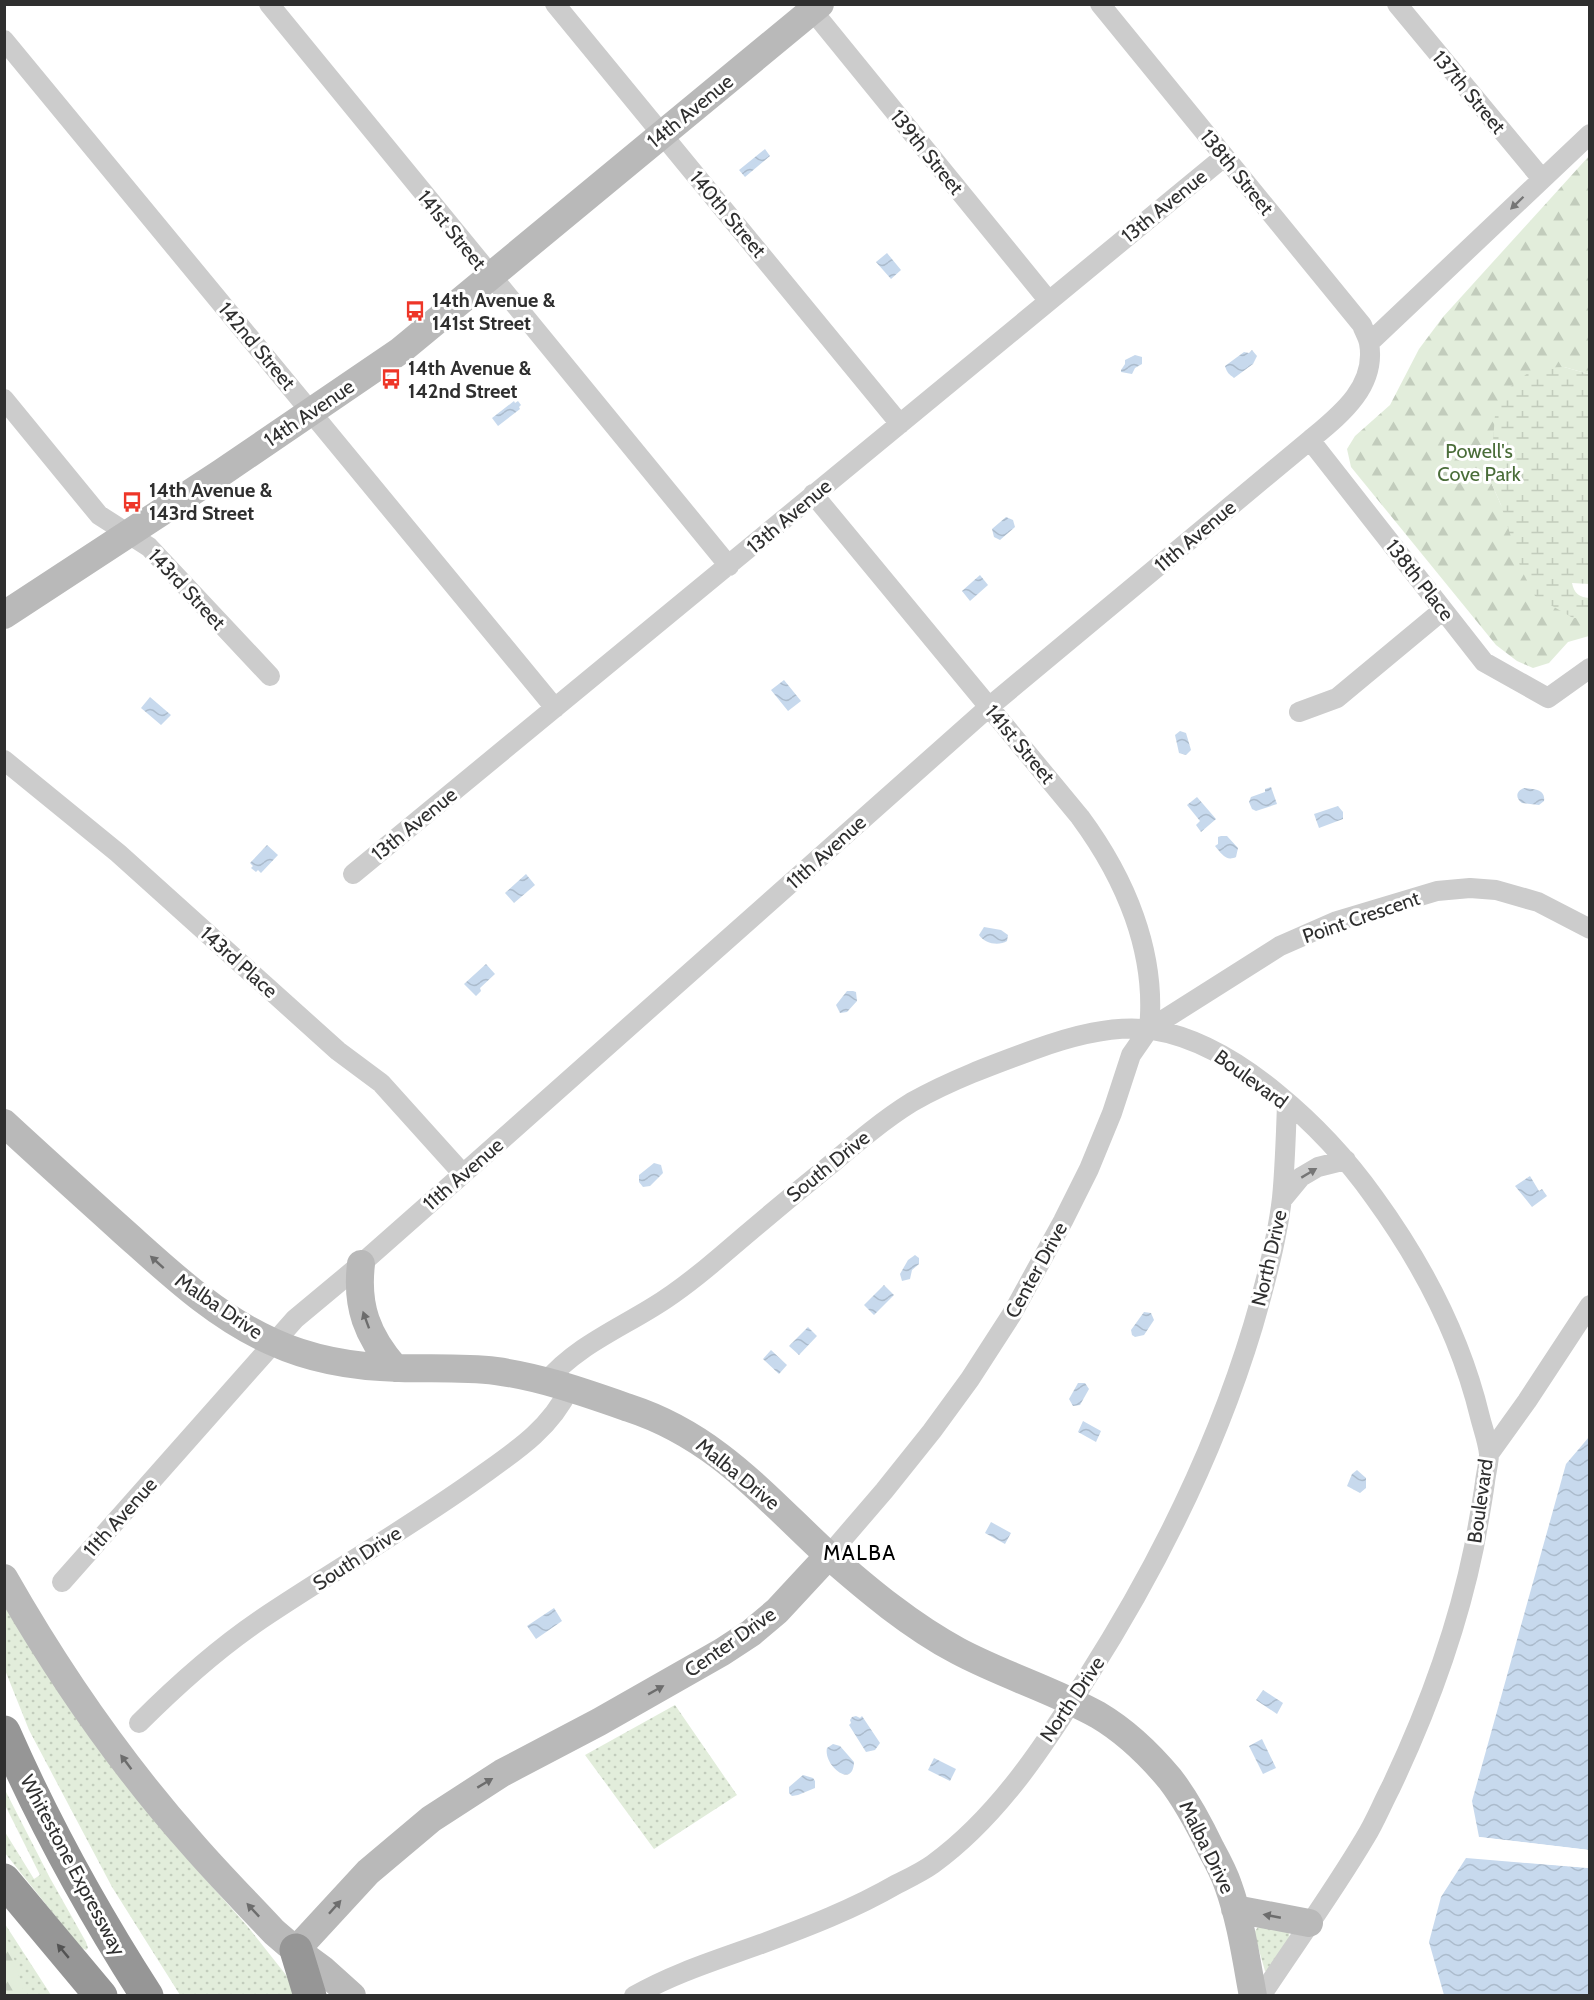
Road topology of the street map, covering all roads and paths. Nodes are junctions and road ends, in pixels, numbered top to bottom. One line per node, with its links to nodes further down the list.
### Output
1 (269, 4): 11 (street, 141st Street)
2 (555, 4): 7 (street, 140th Street)
3 (1100, 4): 9 (street, 138th Street)
4 (1396, 4): 10 (street, 137th Street)
5 (813, 7): 7 (street, 14th Avenue); 12 (street, 139th Street)
6 (4, 40): 15 (street, 142nd Street)
7 (662, 134): 11 (street, 14th Avenue); 16 (street, 140th Street)
8 (1590, 134): 10 (street)
9 (1224, 157): 12 (street, 13th Avenue); 13 (street, 138th Street)
10 (1542, 179): 13 (street, one-way to 13)
11 (490, 276): 15 (street, 14th Avenue); 20 (street, 141st Street)
12 (1048, 300): 16 (street, 13th Avenue)
13 (1369, 343): 17 (street, 11th Avenue)
14 (4, 399): 19 (street, 143rd Street)
15 (312, 412): 19 (street, 14th Avenue); 26 (street, 142nd Street)
16 (900, 424): 18 (street, 13th Avenue)
17 (1310, 440): 21 (street, 138th Place); 25 (street, 11th Avenue)
18 (813, 494): 20 (street, 13th Avenue); 25 (street, 141st Street)
19 (128, 533): 22 (street, 14th Avenue); 24 (street, 143rd Street)
20 (729, 566): 26 (street, 13th Avenue)
21 (1443, 610): 23 (street, 138th Place); 27 (street)
22 (4, 615)
23 (1590, 668)
24 (270, 676)
25 (989, 707): 31 (street, 141st Street); 35 (street, 11th Avenue)
26 (555, 708): 29 (street, 13th Avenue)
27 (1299, 711)
28 (7, 767): 35 (street, 143rd Place)
29 (353, 874)
30 (1590, 929): 31 (street, Point Crescent)
31 (1149, 1029): 32 (street, Boulevard); 41 (street, South Drive); 43 (street, Center Drive)
32 (1287, 1103): 34 (street, Boulevard); 36 (street, North Drive)
33 (4, 1124): 39 (street, Malba Drive, one-way to 33)
34 (1346, 1160): 36 (street, North Drive, one-way to 34); 42 (street, Boulevard)
35 (463, 1174): 37 (street, 11th Avenue)
36 (1282, 1200): 46 (street, North Drive)
37 (361, 1264): 39 (street, 11th Avenue); 40 (street, one-way to 37)
38 (1590, 1305): 42 (street)
39 (274, 1343): 40 (street, Malba Drive); 45 (street, 11th Avenue)
40 (395, 1368): 41 (street, Malba Drive)
41 (557, 1386): 43 (street, Malba Drive); 47 (street, South Drive)
42 (1489, 1454): 51 (street, Boulevard)
43 (829, 1555): 46 (street, Malba Drive); 52 (street, Center Drive, one-way to 43)
44 (4, 1578): 52 (street, one-way to 44)
45 (62, 1582)
46 (1072, 1703): 50 (street, Malba Drive); 57 (street, North Drive)
47 (139, 1723)
48 (4, 1732): 54 (highway, Whitestone Expressway)
49 (4, 1880): 53 (highway, one-way to 49)
50 (1235, 1909): 51 (street, one-way to 50); 58 (street, Malba Drive)
51 (1309, 1923): 59 (street, Boulevard)
52 (296, 1950): 55 (highway); 56 (street)
53 (101, 1995)
54 (147, 1995)
55 (310, 1995)
56 (352, 1995)
57 (634, 1995)
58 (1252, 1995)
59 (1261, 1995)

